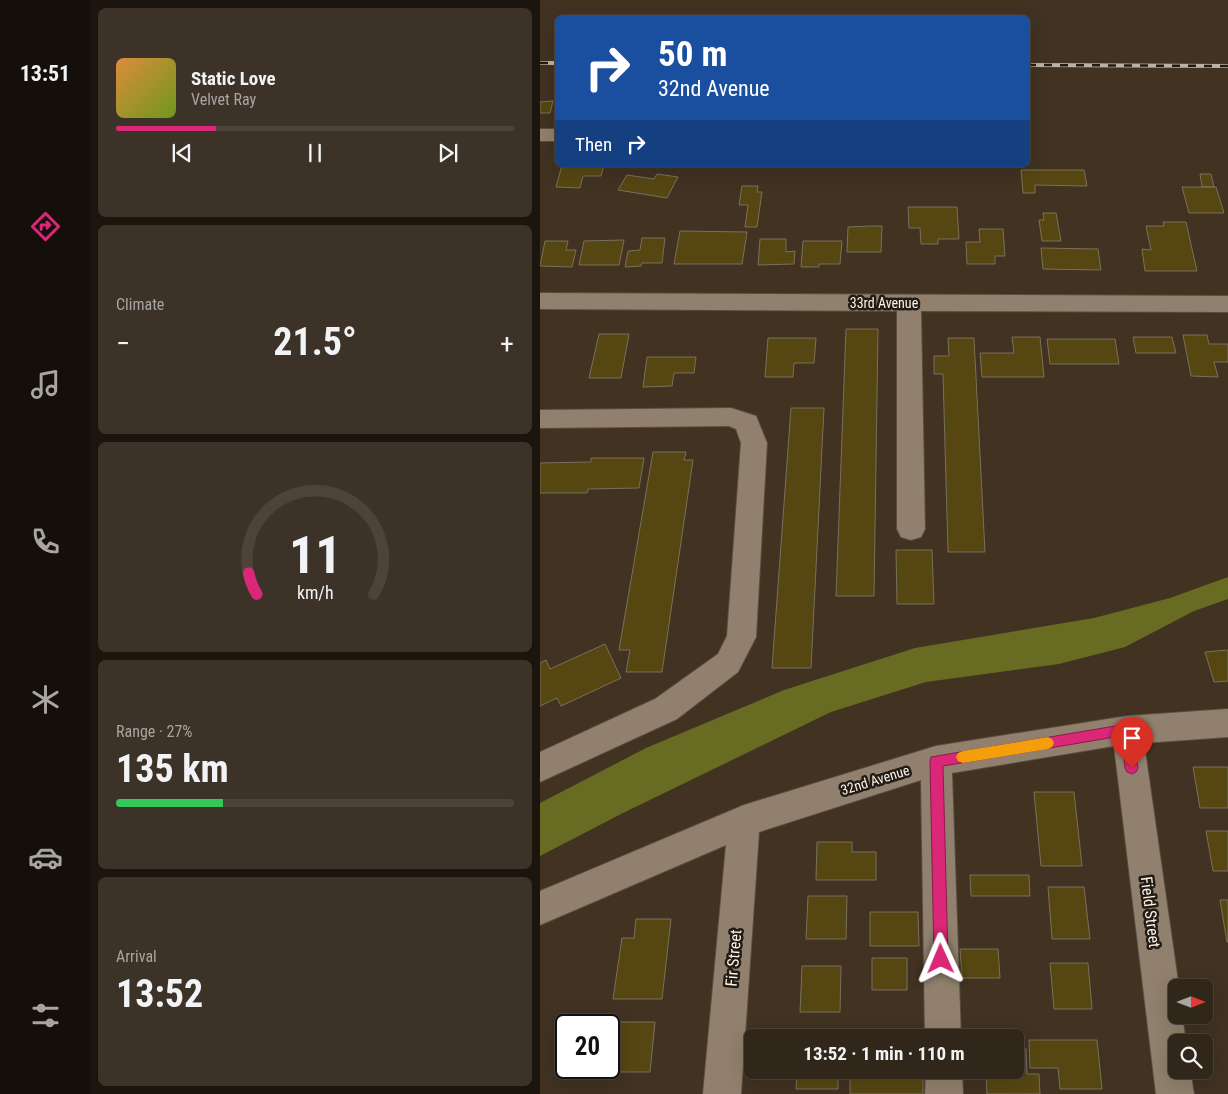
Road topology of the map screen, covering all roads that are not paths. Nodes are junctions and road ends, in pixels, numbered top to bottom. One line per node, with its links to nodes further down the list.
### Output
1 (540, 135): 2 (street)
2 (555, 135)
3 (540, 301): 4 (street, 33rd Avenue)
4 (909, 303): 5 (street, 33rd Avenue); 7 (street)
5 (1228, 304)
6 (540, 419): 11 (street)
7 (911, 529)
8 (1228, 723): 9 (street, 32nd Avenue)
9 (1127, 730): 10 (street, 32nd Avenue); 18 (street, Field Street)
10 (936, 761): 12 (street, 32nd Avenue); 14 (street)
11 (540, 767)
12 (744, 822): 13 (street, 32nd Avenue); 16 (street, Fir Street)
13 (540, 908)
14 (943, 1029)
15 (944, 1079): 17 (street)
16 (722, 1094)
17 (944, 1094)
18 (1175, 1094)

